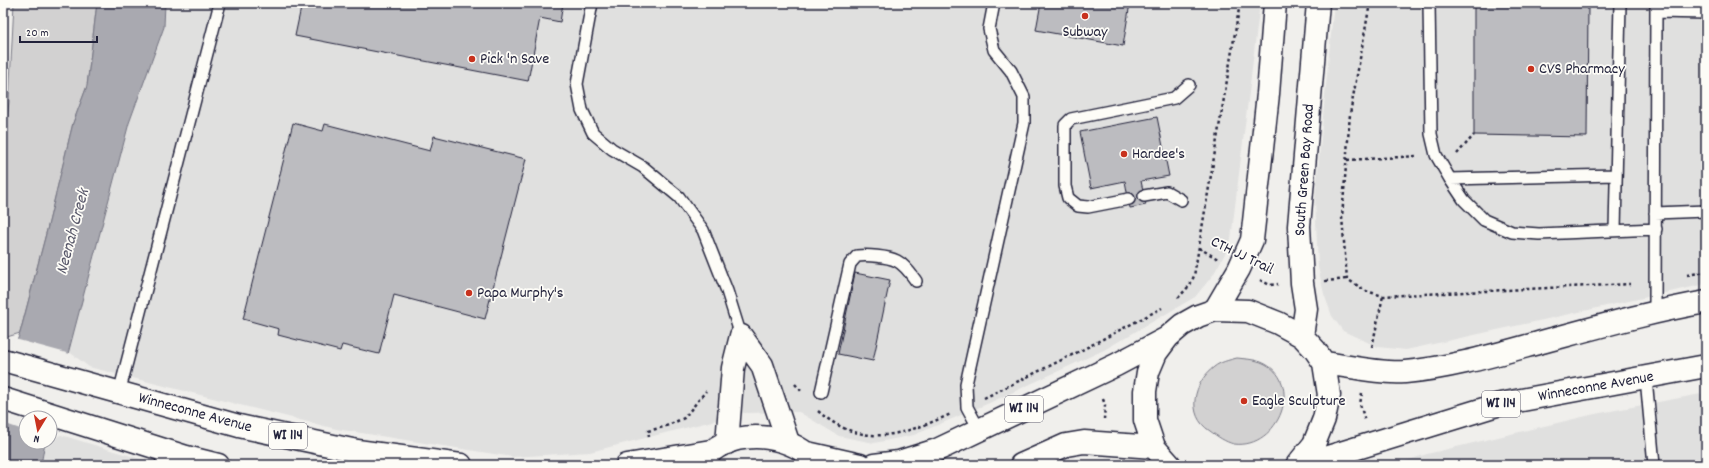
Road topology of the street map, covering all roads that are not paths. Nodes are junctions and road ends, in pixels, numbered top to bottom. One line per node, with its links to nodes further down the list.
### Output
1 (220, 3): 32 (lane)
2 (592, 3): 24 (lane)
3 (994, 3): 34 (lane)
4 (1275, 3): 22 (main road)
5 (1318, 3): 25 (main road, South Green Bay Road)
6 (1429, 3): 12 (lane)
7 (1620, 3): 11 (lane)
8 (1656, 8): 9 (lane); 17 (lane)
9 (1706, 13)
10 (1189, 85): 14 (lane)
11 (1616, 175): 12 (lane); 19 (lane)
12 (1450, 179): 19 (lane)
13 (1144, 196): 15 (lane)
14 (1129, 199)
15 (1180, 200)
16 (1706, 211): 17 (lane)
17 (1656, 213): 18 (lane)
18 (1656, 229): 19 (lane); 23 (lane)
19 (1615, 230)
20 (916, 281): 31 (lane)
21 (1706, 302): 23 (main road)
22 (1215, 310): 25 (main road); 26 (main road)
23 (1655, 311): 28 (main road)
24 (741, 336): 35 (main road); 37 (main road)
25 (1302, 336): 28 (main road)
26 (1168, 337): 34 (main road, WI 114); 36 (main road)
27 (5, 360): 32 (main road, Winneconne Avenue / WI 114)
28 (1324, 363): 47 (main road)
29 (1706, 366): 30 (main road, Winneconne Avenue / WI 114)
30 (1646, 378): 48 (main road, Winneconne Avenue / WI 114); 49 (lane)
31 (821, 392)
32 (119, 393): 41 (main road, Winneconne Avenue / WI 114)
33 (3, 399): 38 (main road)
34 (979, 429): 44 (main road, WI 114)
35 (788, 442): 37 (main road); 39 (main road)
36 (1154, 447): 45 (main road); 46 (main road)
37 (713, 453): 42 (main road)
38 (162, 457): 40 (main road)
39 (813, 459): 43 (main road)
40 (218, 465)
41 (461, 465)
42 (627, 465)
43 (860, 465)
44 (874, 465)
45 (1022, 465)
46 (1170, 465)
47 (1297, 465)
48 (1302, 465)
49 (1654, 465)

